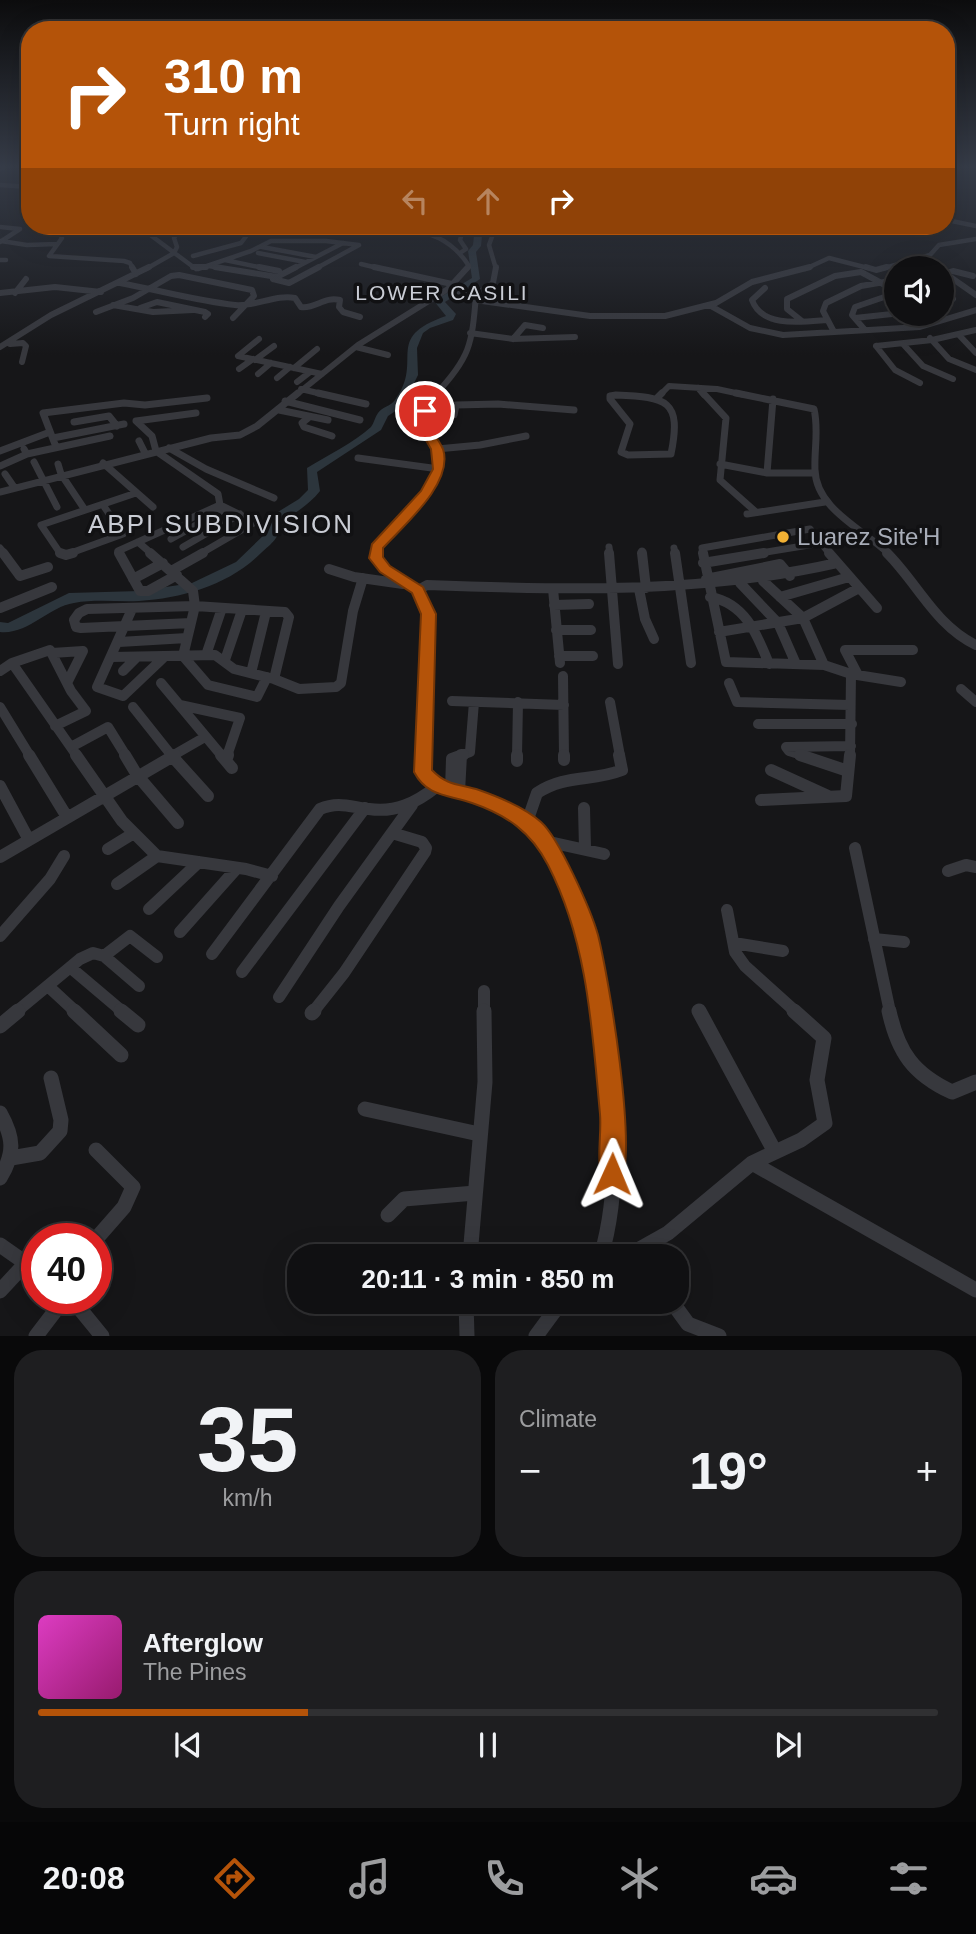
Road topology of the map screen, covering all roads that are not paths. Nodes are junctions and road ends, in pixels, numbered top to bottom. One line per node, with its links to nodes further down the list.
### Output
1 (18, 230): 10 (street)
2 (61, 235): 12 (street)
3 (149, 235): 17 (street)
4 (176, 235): 17 (street)
5 (247, 235): 19 (street)
6 (424, 235): 18 (street)
7 (461, 235): 18 (street)
8 (493, 235): 47 (street)
9 (976, 239): 22 (street)
10 (1, 242): 12 (street)
11 (344, 243): 15 (street); 15 (street); 33 (street)
12 (57, 244): 31 (street)
13 (262, 247): 14 (street); 15 (street); 16 (street)
14 (270, 248): 15 (street); 15 (street)
15 (322, 250): 24 (street)
16 (251, 251): 21 (street); 24 (street)
17 (174, 253): 25 (street); 31 (street)
18 (460, 253): 40 (street)
19 (201, 254): 20 (street); 25 (street)
20 (192, 256)
21 (234, 256): 23 (street); 27 (street)
22 (927, 256)
23 (222, 259): 25 (street); 29 (street)
24 (305, 263): 27 (street)
25 (211, 264): 33 (street)
26 (361, 264): 40 (street)
27 (295, 268): 29 (street)
28 (884, 269): 48 (street)
29 (286, 272): 33 (street)
30 (954, 273): 32 (street)
31 (136, 274): 37 (street)
32 (974, 274)
33 (277, 277)
34 (26, 279): 44 (street)
35 (954, 281): 45 (street)
36 (8, 282): 43 (street)
37 (122, 282): 39 (street); 42 (street)
38 (882, 283): 58 (street); 59 (street)
39 (153, 287): 49 (street); 50 (street); 50 (street)
40 (451, 287): 47 (street); 74 (street)
41 (765, 288): 59 (street)
42 (101, 292): 44 (street); 72 (street)
43 (0, 293): 44 (street)
44 (15, 293)
45 (976, 295)
46 (884, 296): 57 (street)
47 (476, 298): 48 (street); 65 (street)
48 (712, 304): 64 (street)
49 (112, 305): 52 (street); 54 (street)
50 (242, 306): 55 (street); 56 (street)
51 (976, 310): 60 (street)
52 (96, 312)
53 (884, 315): 57 (street)
54 (205, 317)
55 (360, 317)
56 (233, 318)
57 (855, 318): 62 (street)
58 (826, 320): 59 (street); 64 (street)
59 (802, 321)
60 (920, 327): 62 (street); 70 (street)
61 (543, 328): 69 (street)
62 (865, 330): 64 (street)
63 (976, 330): 66 (street)
64 (834, 332)
65 (470, 333): 69 (street); 102 (street)
66 (959, 335): 70 (street); 76 (street)
67 (575, 337): 69 (street)
68 (260, 339): 78 (street)
69 (513, 339)
70 (932, 340): 71 (street); 83 (street)
71 (903, 344): 88 (street); 89 (street)
72 (3, 346): 79 (street)
73 (274, 346): 78 (street)
74 (356, 347): 77 (street); 86 (street)
75 (317, 349): 81 (street)
76 (976, 353)
77 (388, 355)
78 (254, 360): 80 (street); 82 (street)
79 (22, 362)
80 (271, 363): 81 (street); 85 (street)
81 (292, 368): 84 (street); 87 (street)
82 (239, 369)
83 (976, 370)
84 (310, 372): 86 (street); 90 (street)
85 (258, 373)
86 (322, 374): 90 (street)
87 (277, 378)
88 (953, 379)
89 (920, 383)
90 (299, 386): 95 (street); 96 (street)
91 (698, 388): 93 (street); 94 (street); 127 (street)
92 (207, 398): 97 (street)
93 (657, 398): 93 (street)
94 (774, 399): 131 (street); 132 (street)
95 (285, 401): 98 (street); 104 (street)
96 (366, 404)
97 (70, 410): 105 (street); 107 (street)
98 (279, 410): 101 (street); 114 (street)
99 (574, 410): 102 (street)
100 (196, 412): 118 (street)
101 (308, 418): 103 (street); 109 (street)
102 (421, 418): 116 (street)
103 (328, 420)
104 (360, 420)
105 (74, 422): 106 (street); 106 (street)
106 (78, 433): 107 (street)
107 (51, 435): 112 (street); 113 (street)
108 (110, 436): 113 (street)
109 (332, 436)
110 (526, 436): 116 (street)
111 (139, 441): 119 (street)
112 (20, 444): 117 (street); 120 (street)
113 (57, 447): 120 (street)
114 (169, 448): 118 (street); 139 (street)
115 (117, 449): 122 (street)
116 (437, 449): 130 (street)
117 (0, 451)
118 (156, 451): 119 (street); 142 (street)
119 (145, 453): 122 (street)
120 (27, 454): 128 (street)
121 (358, 458): 130 (street)
122 (122, 459): 125 (street)
123 (78, 460): 129 (street)
124 (34, 462): 135 (street)
125 (103, 463): 129 (street); 138 (street)
126 (58, 464): 134 (street)
127 (720, 464): 131 (street); 140 (street)
128 (0, 466)
129 (81, 469): 134 (street)
130 (439, 469): 173 (street)
131 (767, 473): 132 (street)
132 (815, 473): 140 (street)
133 (5, 474): 136 (street)
134 (61, 474): 135 (street); 145 (street)
135 (41, 479): 136 (street); 143 (street)
136 (14, 487): 137 (street)
137 (0, 492)
138 (136, 493): 141 (street); 144 (street)
139 (274, 498)
140 (825, 502): 203 (street)
141 (103, 505): 145 (street); 145 (street)
142 (223, 506): 146 (street); 147 (street); 150 (street)
143 (57, 507)
144 (153, 507)
145 (85, 510)
146 (240, 514): 148 (street); 149 (street)
147 (212, 516): 148 (street); 151 (street)
148 (228, 522): 149 (street); 154 (street)
149 (244, 530): 159 (street)
150 (161, 531): 151 (street); 152 (street)
151 (171, 539): 154 (street)
152 (138, 542): 160 (street); 169 (street)
153 (821, 543): 161 (street); 161 (street); 162 (street)
154 (183, 547): 159 (street)
155 (609, 547): 180 (street)
156 (0, 548): 163 (street)
157 (674, 548): 175 (street)
158 (642, 551): 178 (street)
159 (196, 556): 165 (street)
160 (163, 563): 165 (street); 169 (street)
161 (703, 563): 171 (street)
162 (837, 563): 166 (street); 167 (street)
163 (48, 567)
164 (329, 569): 168 (street)
165 (174, 573): 169 (street); 185 (street)
166 (790, 576): 170 (street); 171 (street)
167 (849, 577): 176 (street); 182 (street)
168 (363, 578): 173 (street); 224 (street)
169 (133, 579)
170 (763, 581): 172 (street); 182 (street)
171 (707, 582): 172 (street); 175 (street); 181 (street)
172 (740, 583): 194 (street)
173 (407, 584): 179 (street)
174 (52, 587): 186 (street)
175 (679, 587): 178 (street); 214 (street)
176 (859, 588): 188 (street); 192 (street)
177 (553, 589): 179 (street); 180 (street); 184 (street)
178 (642, 589): 180 (street); 201 (street)
179 (418, 590): 253 (street)
180 (613, 590): 215 (street)
181 (710, 597): 195 (street); 199 (street)
182 (779, 597): 192 (street)
183 (589, 604): 184 (street)
184 (554, 605): 197 (street)
185 (195, 606): 187 (street); 189 (street); 193 (street)
186 (0, 608)
187 (222, 608): 190 (street); 206 (street)
188 (877, 608)
189 (132, 609): 196 (street); 196 (street)
190 (242, 610): 191 (street); 212 (street)
191 (267, 612): 221 (street); 224 (street)
192 (803, 618): 194 (street); 218 (street)
193 (191, 623): 196 (street); 200 (street)
194 (778, 623): 195 (street); 217 (street)
195 (753, 626): 199 (street); 216 (street)
196 (125, 627): 202 (street)
197 (556, 630): 198 (street); 208 (street)
198 (591, 630)
199 (719, 632): 216 (street)
200 (187, 638): 202 (street); 207 (street)
201 (654, 639)
202 (119, 642): 209 (street)
203 (976, 645)
204 (913, 650): 222 (street)
205 (52, 653): 213 (street); 226 (street); 226 (street)
206 (205, 655): 207 (street); 212 (street)
207 (183, 656): 211 (street); 224 (street)
208 (593, 656)
209 (112, 657): 210 (street); 211 (street)
210 (136, 658): 211 (street); 220 (street)
211 (163, 658)
212 (225, 660): 221 (street)
213 (12, 663): 219 (street); 242 (street)
214 (691, 663)
215 (618, 664)
216 (769, 664): 217 (street)
217 (796, 664): 218 (street)
218 (824, 665): 222 (street)
219 (0, 671)
220 (122, 671)
221 (251, 673): 224 (street)
222 (854, 674): 225 (street); 237 (street)
223 (563, 676): 236 (street)
224 (271, 678)
225 (901, 682)
226 (67, 683): 242 (street)
227 (729, 683): 237 (street)
228 (161, 684): 235 (street)
229 (961, 689): 234 (street)
230 (452, 701): 231 (street)
231 (474, 702): 232 (street); 254 (street)
232 (518, 702): 236 (street); 248 (street)
233 (610, 702): 263 (street)
234 (976, 702)
235 (180, 705): 243 (street); 243 (street)
236 (564, 705): 247 (street)
237 (850, 705): 241 (street)
238 (0, 707): 262 (street)
239 (133, 707): 246 (street)
240 (758, 724): 241 (street)
241 (852, 724): 244 (street)
242 (55, 726): 245 (street)
243 (205, 737): 246 (street)
244 (851, 746): 250 (street); 250 (street)
245 (71, 747): 251 (street); 255 (street)
246 (171, 755): 251 (street); 256 (street)
247 (564, 760)
248 (517, 761)
249 (771, 770): 257 (street)
250 (848, 771): 257 (street)
251 (137, 775): 255 (street); 264 (street)
252 (0, 786): 267 (street)
253 (436, 787): 254 (street); 259 (street)
254 (455, 791): 263 (street)
255 (104, 795): 262 (street); 265 (street)
256 (208, 796)
257 (831, 797): 258 (street)
258 (761, 800)
259 (412, 806): 260 (street); 266 (street)
260 (365, 808): 280 (street); 294 (street)
261 (584, 808): 269 (street)
262 (67, 817): 267 (street)
263 (527, 822): 268 (street)
264 (178, 823)
265 (134, 833): 271 (street); 274 (street)
266 (392, 833): 298 (street); 300 (street)
267 (29, 840): 275 (street)
268 (545, 841): 269 (street); 318 (street)
269 (585, 848): 272 (street)
270 (855, 848): 286 (street)
271 (108, 849)
272 (604, 854)
273 (64, 856): 285 (street)
274 (157, 856): 276 (street); 281 (street)
275 (0, 857)
276 (199, 862): 278 (street); 282 (street)
277 (976, 867): 279 (street)
278 (237, 868): 280 (street); 284 (street)
279 (947, 871)
280 (272, 876): 290 (street)
281 (117, 884)
282 (149, 909)
283 (727, 910): 288 (street)
284 (180, 932)
285 (0, 936)
286 (874, 939): 287 (street); 305 (street)
287 (904, 942)
288 (734, 943): 289 (street); 310 (street)
289 (783, 951)
290 (212, 954)
291 (104, 956): 292 (street); 293 (street); 295 (street)
292 (157, 957)
293 (71, 968): 296 (street); 301 (street)
294 (242, 972)
295 (139, 986)
296 (49, 987): 302 (street); 303 (street)
297 (484, 992): 308 (street)
298 (279, 998)
299 (699, 1011): 310 (street)
300 (312, 1013)
301 (138, 1025)
302 (0, 1026)
303 (121, 1055)
304 (51, 1079): 311 (street)
305 (976, 1082)
306 (365, 1109): 308 (street)
307 (0, 1113): 311 (street)
308 (479, 1134): 314 (street)
309 (96, 1150): 316 (street)
310 (775, 1152): 312 (street)
311 (11, 1158): 313 (street)
312 (752, 1163): 319 (street); 323 (street)
313 (0, 1178)
314 (475, 1193): 315 (street); 317 (street)
315 (388, 1214)
316 (109, 1223)
317 (471, 1244)
318 (605, 1244)
319 (648, 1244)
320 (0, 1245): 321 (street)
321 (21, 1261)
322 (21, 1275): 324 (street)
323 (976, 1290)
324 (0, 1291)
325 (52, 1314): 330 (street)
326 (84, 1314): 331 (street)
327 (467, 1314): 332 (street)
328 (552, 1314): 333 (street)
329 (680, 1314): 334 (street)
330 (36, 1335)
331 (102, 1335)
332 (467, 1335)
333 (536, 1335)
334 (719, 1335)

